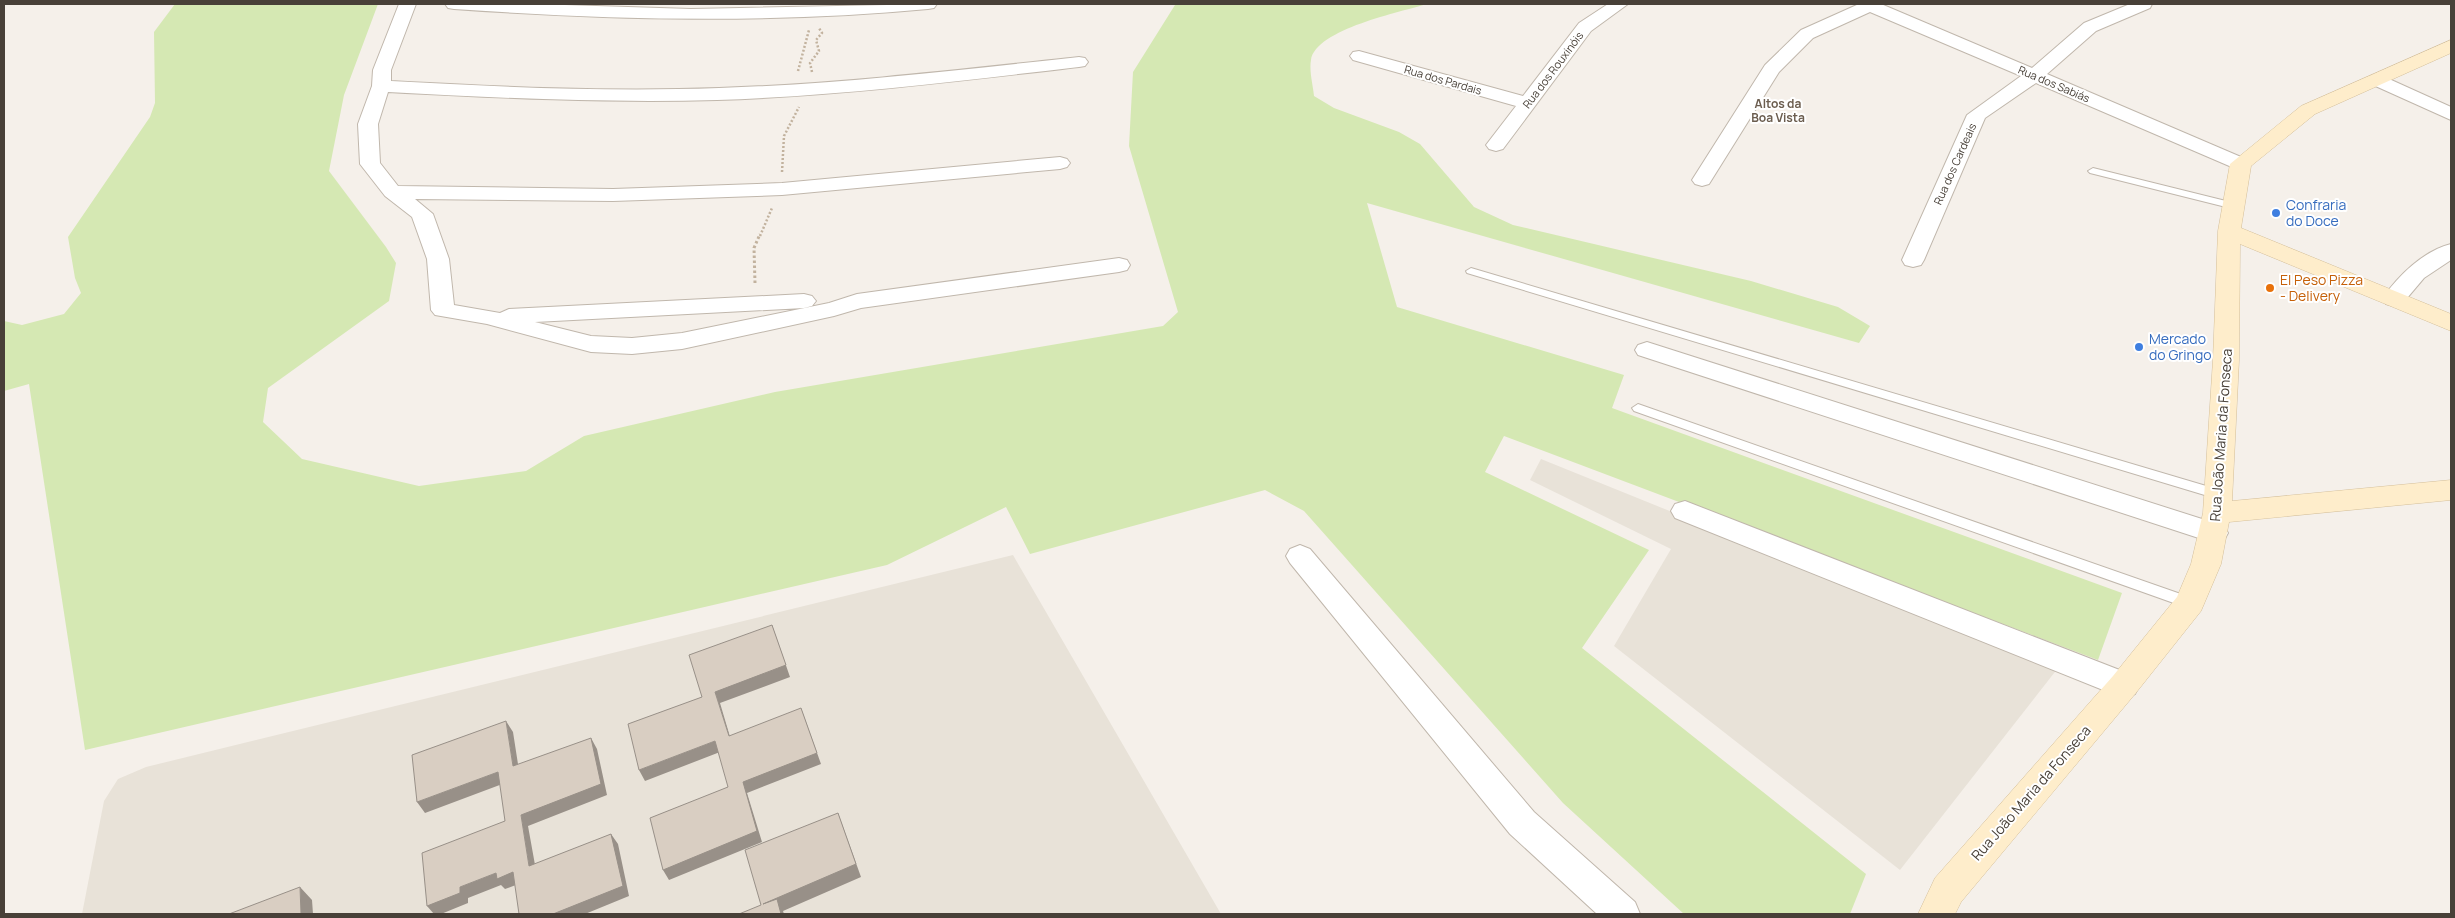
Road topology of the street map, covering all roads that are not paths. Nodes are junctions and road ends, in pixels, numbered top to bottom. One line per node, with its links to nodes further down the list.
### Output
1 (407, 4): 12 (street)
2 (454, 4): 3 (street)
3 (928, 4)
4 (1618, 4): 13 (street, Rua dos Rouxinóis)
5 (1870, 4): 10 (street, Rua dos Sabiás); 19 (street)
6 (2144, 4): 10 (street, Rua dos Cardeais)
7 (2451, 46): 11 (main road)
8 (1359, 56): 13 (street, Rua dos Pardais)
9 (1079, 62): 12 (street)
10 (2035, 75): 17 (street, Rua dos Sabiás); 23 (street, Rua dos Cardeais)
11 (2378, 80): 14 (street); 17 (main road)
12 (381, 86): 20 (street)
13 (1528, 103): 15 (street, Rua dos Rouxinóis)
14 (2451, 114)
15 (1496, 145)
16 (1060, 163): 20 (street)
17 (2241, 164): 21 (main road, Rua João Maria da Fonseca)
18 (2094, 171): 21 (lane)
19 (1702, 180)
20 (392, 192): 28 (street)
21 (2231, 218): 26 (main road); 33 (main road, Rua João Maria da Fonseca)
22 (2451, 251): 26 (street)
23 (1913, 260)
24 (1119, 265): 27 (street)
25 (1472, 271): 33 (lane)
26 (2394, 299): 29 (main road)
27 (857, 301): 28 (street); 28 (street)
28 (488, 317)
29 (2451, 323)
30 (1647, 350): 33 (street)
31 (1638, 408): 37 (lane)
32 (2451, 490): 34 (main road)
33 (2217, 504): 34 (main road); 34 (main road); 37 (main road, Rua João Maria da Fonseca)
34 (2264, 507)
35 (1685, 511): 38 (street)
36 (1300, 556): 39 (street)
37 (2190, 603): 38 (main road, Rua João Maria da Fonseca)
38 (2124, 685): 40 (main road, Rua João Maria da Fonseca)
39 (1622, 914)
40 (1936, 914)

